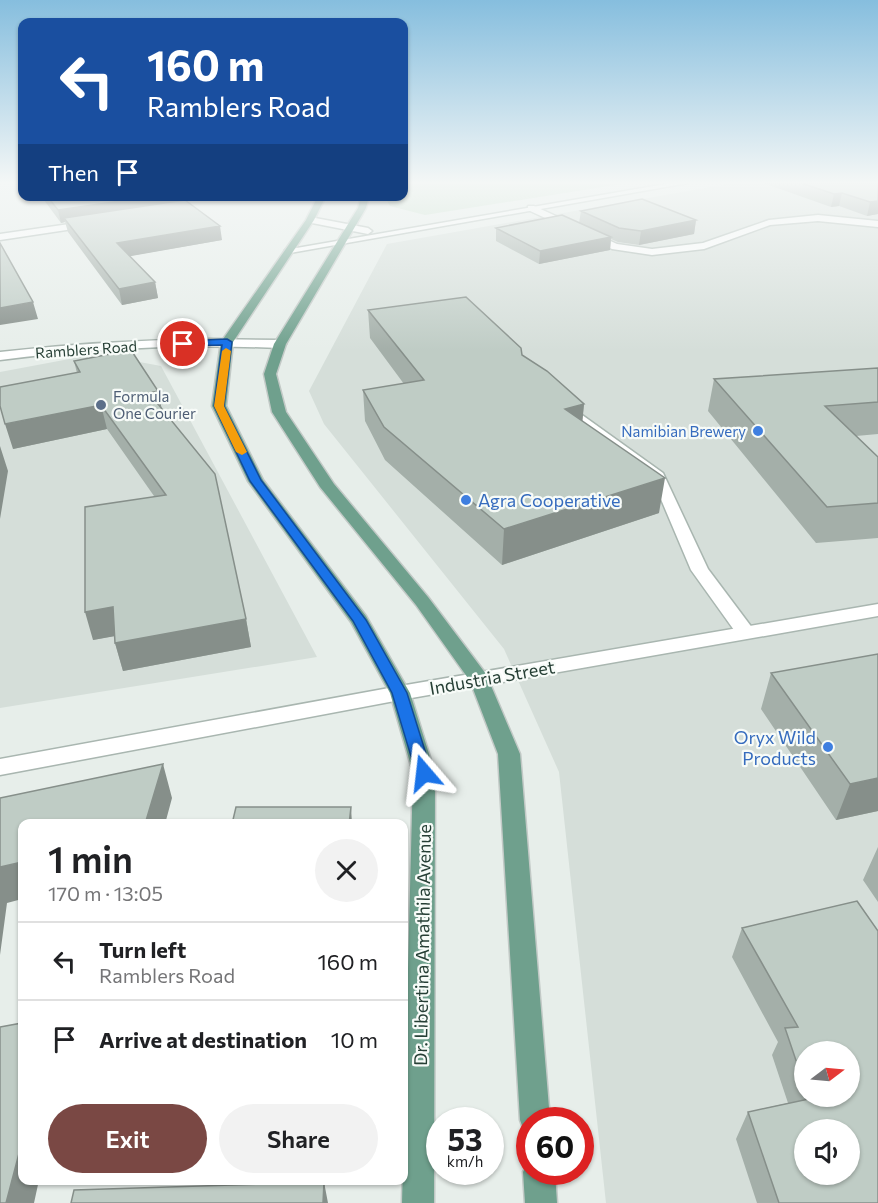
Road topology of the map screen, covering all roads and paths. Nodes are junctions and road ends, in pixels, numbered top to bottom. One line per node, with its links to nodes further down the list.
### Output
1 (297, 239): 6 (main road, Dr. Libertina Amathila Avenue)
2 (329, 239): 6 (street)
3 (343, 239): 8 (main road)
4 (598, 239): 5 (street)
5 (723, 239)
6 (290, 249): 7 (main road, Dr. Libertina Amathila Avenue)
7 (227, 342): 8 (street, Ramblers Road); 9 (street, Ramblers Road); 14 (main road, Dr. Libertina Amathila Avenue)
8 (280, 344): 13 (main road)
9 (0, 356)
10 (554, 400): 12 (street)
11 (878, 610): 12 (street, Industria Street)
12 (746, 633): 13 (street, Industria Street)
13 (479, 679): 14 (street, Industria Street); 16 (main road)
14 (400, 693): 15 (street, Industria Street); 18 (main road, Dr. Libertina Amathila Avenue)
15 (0, 767)
16 (535, 1107)
17 (540, 1185): 19 (main road)
18 (418, 1203)
19 (541, 1203)

